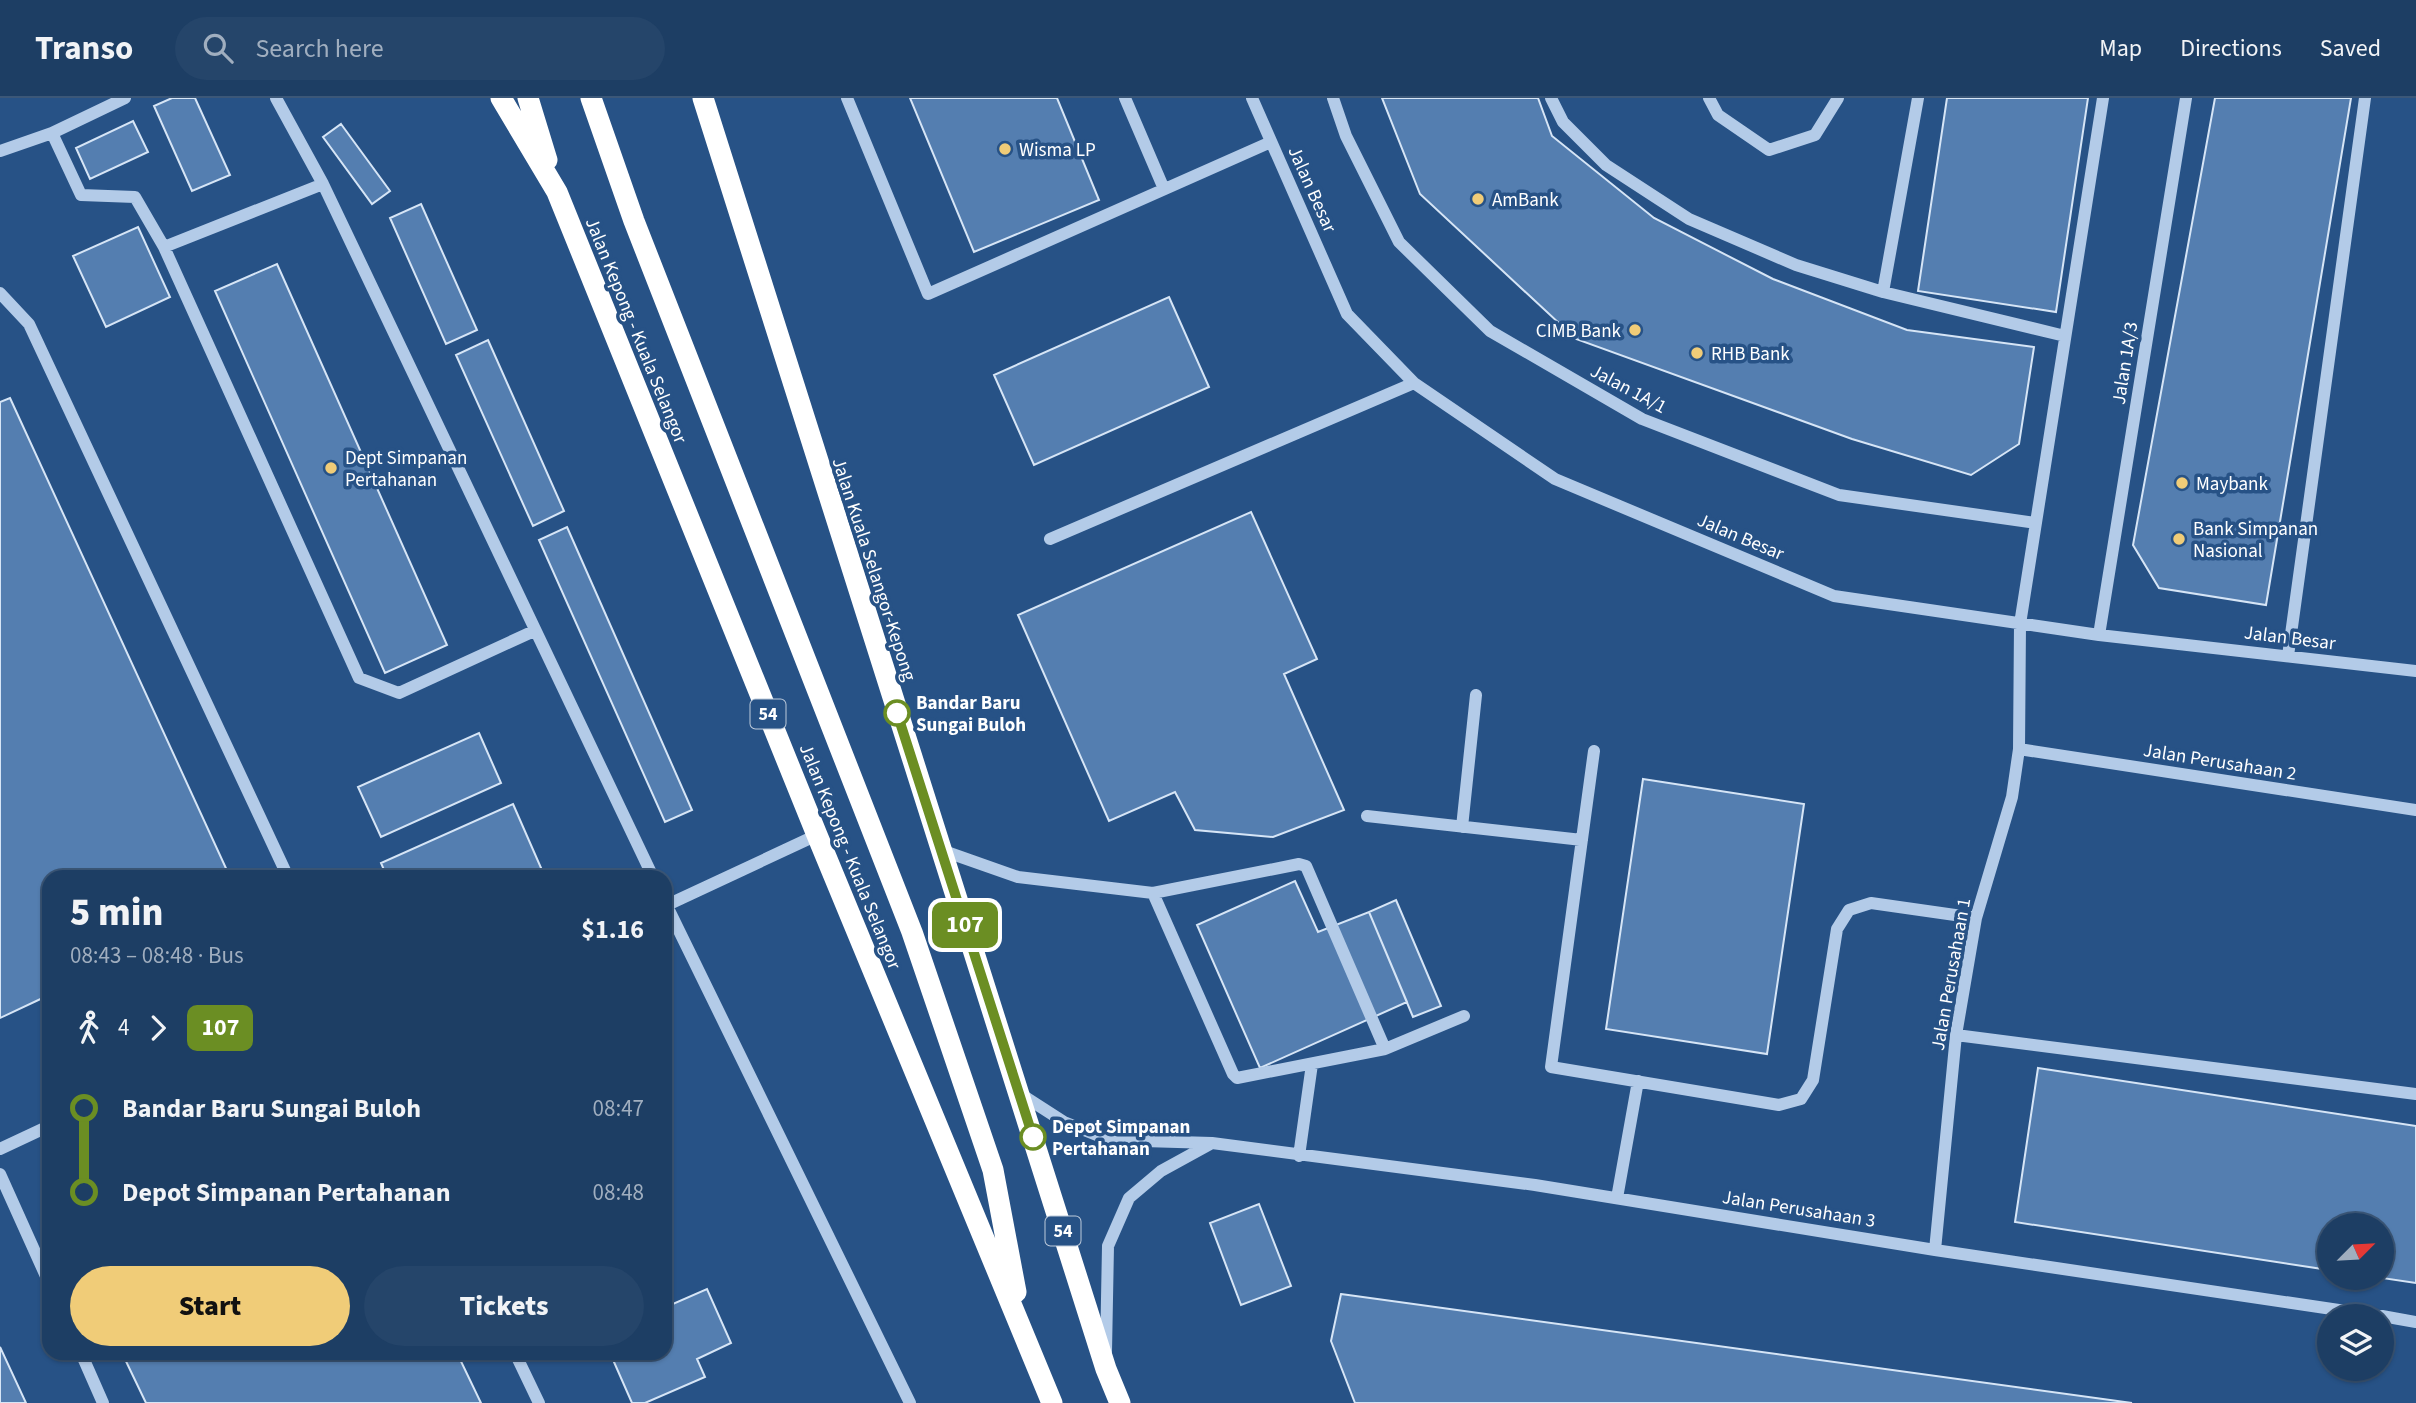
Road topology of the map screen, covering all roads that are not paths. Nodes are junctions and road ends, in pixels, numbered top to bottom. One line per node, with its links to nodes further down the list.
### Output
1 (125, 98): 18 (street)
2 (276, 98): 21 (street)
3 (501, 98): 23 (highway, Jalan Kepong - Kuala Selangor / 54)
4 (528, 98): 23 (highway)
5 (591, 98): 69 (highway)
6 (703, 98): 44 (highway, Jalan Kuala Selangor-Kepong / 54)
7 (847, 98): 22 (street)
8 (1125, 98): 22 (street)
9 (1252, 98): 19 (street, Jalan Besar)
10 (1333, 98): 29 (street, Jalan 1A/1)
11 (1551, 98): 25 (street)
12 (1709, 98): 13 (street)
13 (1838, 98)
14 (1918, 98): 25 (street)
15 (2103, 98): 27 (street)
16 (2186, 98): 33 (street, Jalan 1A/3)
17 (2365, 98): 34 (street)
18 (52, 133): 20 (street); 24 (street)
19 (1272, 142): 22 (street); 28 (street, Jalan Besar)
20 (0, 151)
21 (323, 184): 24 (street); 32 (street)
22 (1164, 190)
23 (557, 192): 42 (highway, Jalan Kepong - Kuala Selangor / 54)
24 (164, 247): 32 (street)
25 (1883, 292): 27 (street)
26 (0, 293): 45 (street)
27 (2065, 337): 29 (street)
28 (1413, 383): 30 (street); 31 (street, Jalan Besar)
29 (2036, 523): 31 (street)
30 (1050, 539)
31 (2020, 624): 33 (street, Jalan Besar); 37 (street, Jalan Perusahaan 1)
32 (534, 631): 46 (street)
33 (2099, 635): 34 (street, Jalan Besar)
34 (2288, 656): 35 (street, Jalan Besar)
35 (2416, 671)
36 (1476, 695): 41 (street)
37 (2019, 749): 39 (street, Jalan Perusahaan 2); 50 (street, Jalan Perusahaan 1)
38 (1594, 751): 43 (street)
39 (2416, 810)
40 (1367, 816): 41 (street)
41 (1462, 827): 43 (street)
42 (817, 835): 48 (street); 69 (highway, Jalan Kepong - Kuala Selangor / 54)
43 (1582, 840): 55 (street)
44 (940, 850): 47 (street); 56 (highway, Jalan Kuala Selangor-Kepong / 54)
45 (285, 870)
46 (650, 870)
47 (1153, 892): 53 (street); 54 (street)
48 (672, 901)
49 (672, 916): 75 (street)
50 (1976, 918): 52 (street, Jalan Perusahaan 1); 55 (street)
51 (1464, 1016): 53 (street)
52 (1956, 1035): 57 (street); 64 (street, Jalan Perusahaan 1)
53 (1385, 1049): 54 (street)
54 (1312, 1064): 61 (street)
55 (1638, 1081): 63 (street)
56 (1019, 1093): 59 (street, Jalan Perusahaan 3); 72 (highway, 54)
57 (2416, 1094)
58 (42, 1129): 60 (street)
59 (1212, 1143): 61 (street, Jalan Perusahaan 3); 72 (street)
60 (0, 1149)
61 (1299, 1156): 63 (street, Jalan Perusahaan 3)
62 (0, 1174): 65 (street)
63 (1617, 1198): 64 (street, Jalan Perusahaan 3)
64 (1934, 1250): 66 (street, Jalan Perusahaan 3)
65 (42, 1267)
66 (2317, 1307)
67 (2394, 1318): 68 (street, Jalan Perusahaan 3)
68 (2416, 1322)
69 (1024, 1335): 76 (highway, Jalan Kepong - Kuala Selangor / 54)
70 (84, 1360): 73 (street)
71 (518, 1360): 74 (street)
72 (1106, 1369): 77 (highway, 54)
73 (103, 1403)
74 (539, 1403)
75 (910, 1403)
76 (1052, 1403)
77 (1121, 1403)

